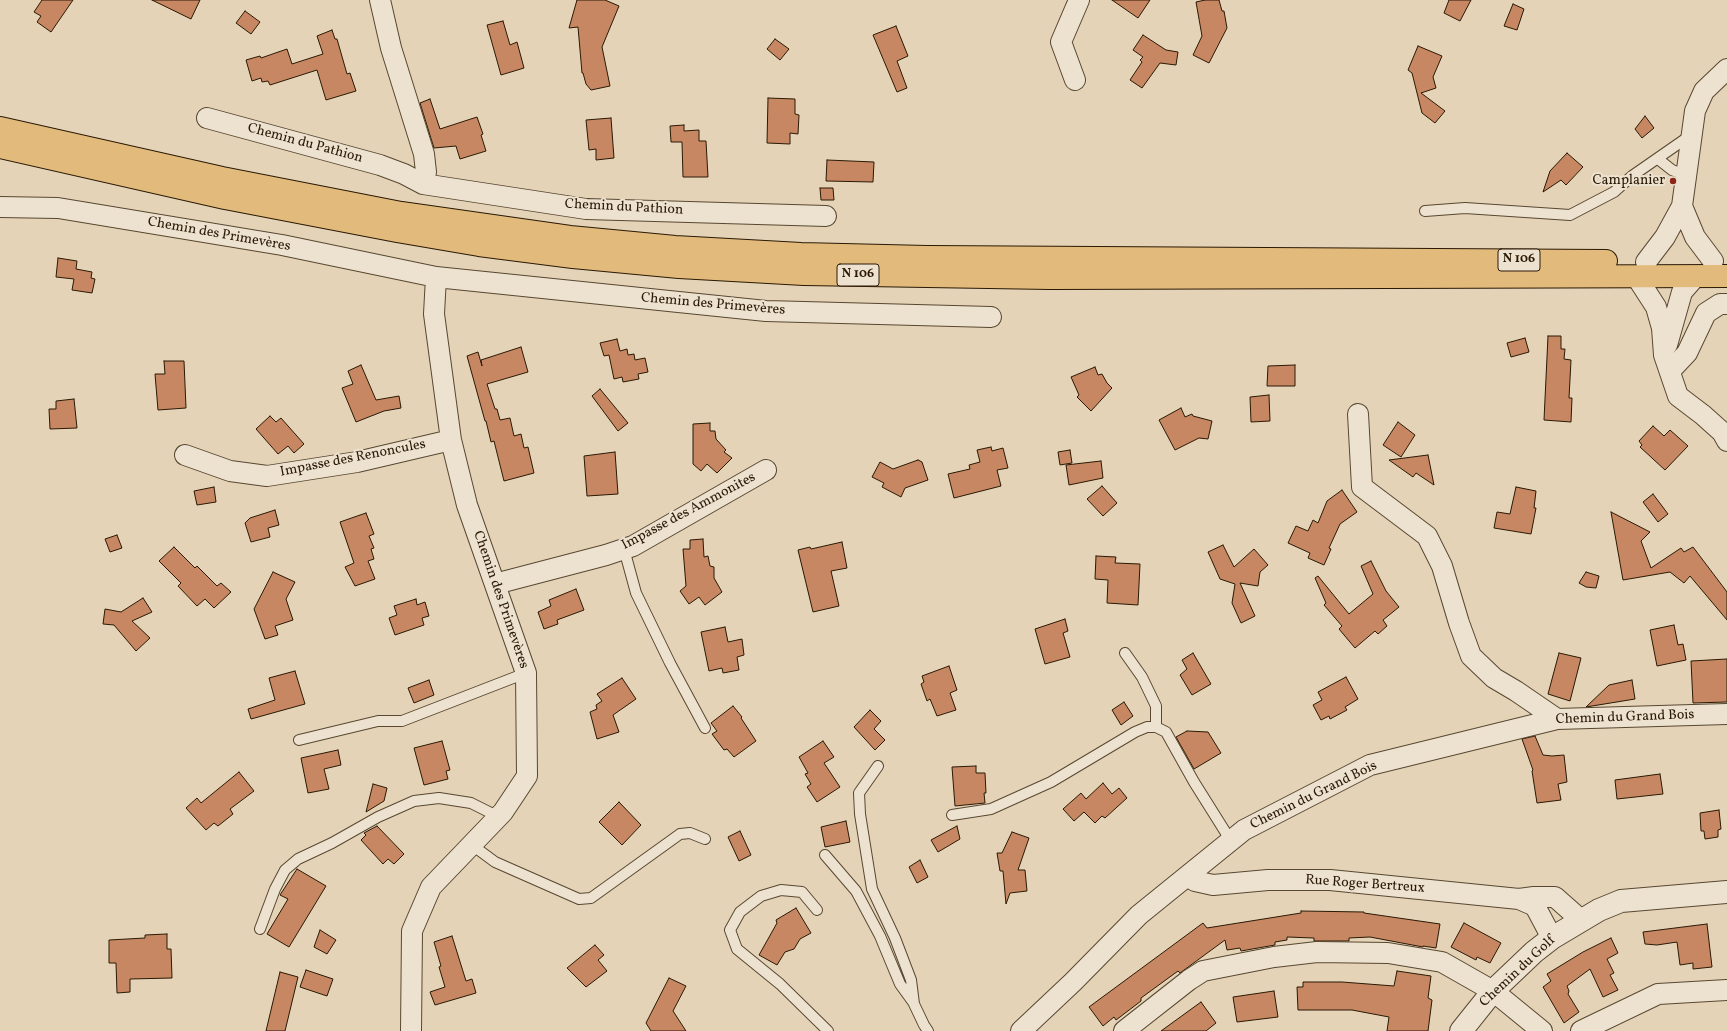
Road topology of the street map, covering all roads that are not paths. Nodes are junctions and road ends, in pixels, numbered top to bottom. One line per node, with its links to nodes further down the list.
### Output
1 (380, 0): 12 (street)
2 (1079, 0): 4 (street)
3 (1727, 69): 7 (street)
4 (1075, 80)
5 (207, 118): 12 (street, Chemin du Pathion)
6 (0, 128): 19 (main road, N 106)
7 (1691, 135): 10 (lane); 11 (street)
8 (0, 147): 13 (main road, N 106)
9 (0, 158): 13 (main road)
10 (1658, 159): 11 (lane); 16 (lane)
11 (1687, 176): 14 (street)
12 (423, 184): 17 (street, Chemin du Pathion)
13 (189, 190): 19 (main road, N 106)
14 (1682, 206): 18 (street); 19 (street)
15 (0, 207): 21 (street, Chemin des Primevères)
16 (1425, 211)
17 (826, 216)
18 (1722, 266): 19 (main road, N 106); 20 (main road, N 106)
19 (1641, 269): 20 (main road, N 106); 24 (street)
20 (1696, 276): 24 (street)
21 (436, 277): 23 (street, Chemin des Primevères); 26 (street, Chemin des Primevères)
22 (1727, 304): 24 (street)
23 (991, 317)
24 (1667, 363): 27 (street)
25 (1358, 414): 35 (street)
26 (451, 440): 28 (street, Impasse des Renoncules); 31 (street, Chemin des Primevères)
27 (1727, 440)
28 (185, 456)
29 (766, 470): 30 (street, Impasse des Ammonites)
30 (624, 549): 31 (street, Impasse des Ammonites); 37 (lane)
31 (495, 584): 33 (street, Chemin des Primevères)
32 (1125, 653): 36 (lane)
33 (526, 673): 38 (lane); 41 (street, Chemin des Primevères)
34 (1727, 714): 35 (street, Chemin du Grand Bois)
35 (1557, 719): 43 (street, Chemin du Grand Bois)
36 (1156, 727): 40 (lane); 43 (lane)
37 (705, 728)
38 (299, 740)
39 (878, 766): 55 (lane)
40 (952, 815)
41 (499, 817): 44 (street, Chemin des Primevères); 51 (lane)
42 (705, 838): 44 (lane)
43 (1231, 841): 46 (street, Chemin du Grand Bois)
44 (472, 845): 56 (street, Chemin des Primevères)
45 (825, 855): 55 (lane)
46 (1188, 876): 48 (street, Rue Roger Bertreux); 59 (street, Chemin du Grand Bois)
47 (1727, 892): 50 (street)
48 (1519, 899): 50 (street, Rue Roger Bertreux); 52 (street, Rue Roger Bertreux)
49 (817, 910): 57 (lane)
50 (1581, 920): 52 (street, Chemin du Golf)
51 (260, 929)
52 (1552, 938): 54 (street, Chemin du Golf)
53 (1727, 990): 63 (street)
54 (1493, 991): 60 (street); 61 (street, Chemin du Golf); 62 (street)
55 (914, 1004): 58 (lane)
56 (411, 1031)
57 (828, 1031)
58 (928, 1031)
59 (1021, 1031)
60 (1124, 1031)
61 (1461, 1031)
62 (1542, 1031)
63 (1581, 1031)

